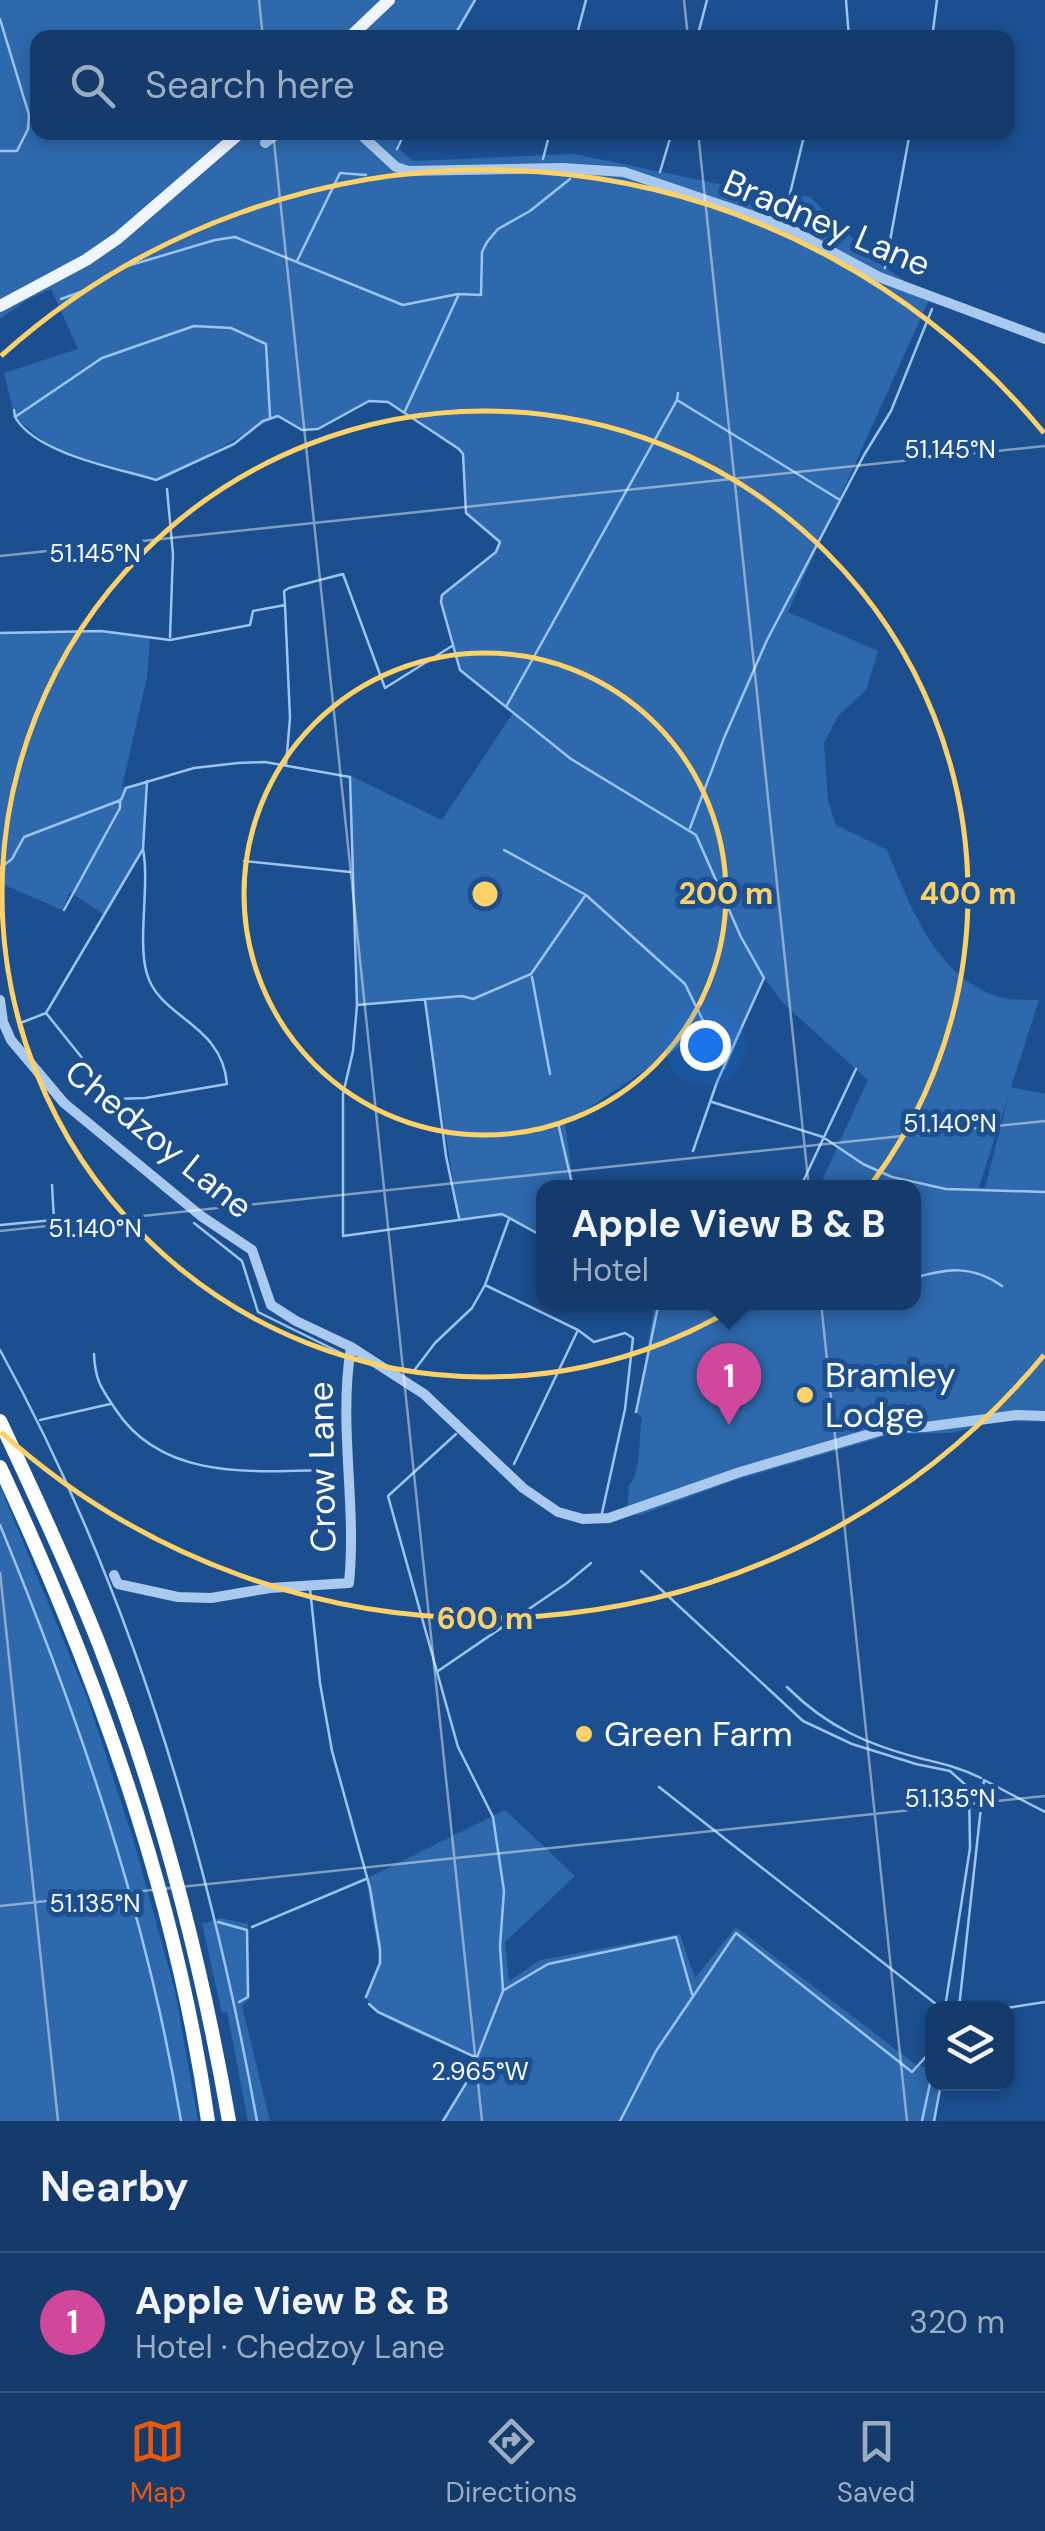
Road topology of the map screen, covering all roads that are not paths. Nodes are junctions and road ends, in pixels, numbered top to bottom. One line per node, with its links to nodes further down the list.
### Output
1 (389, 0): 2 (main road)
2 (357, 30)
3 (232, 140): 7 (main road)
4 (270, 140): 6 (street)
5 (367, 140): 8 (street, Bradney Lane)
6 (265, 144)
7 (0, 306)
8 (1045, 339)
9 (0, 1000): 10 (street, Chedzoy Lane)
10 (351, 1347): 11 (street, Chedzoy Lane); 14 (street, Crow Lane)
11 (1045, 1416)
12 (0, 1421): 16 (highway)
13 (0, 1466): 15 (highway)
14 (114, 1575)
15 (208, 2121)
16 (228, 2121)

